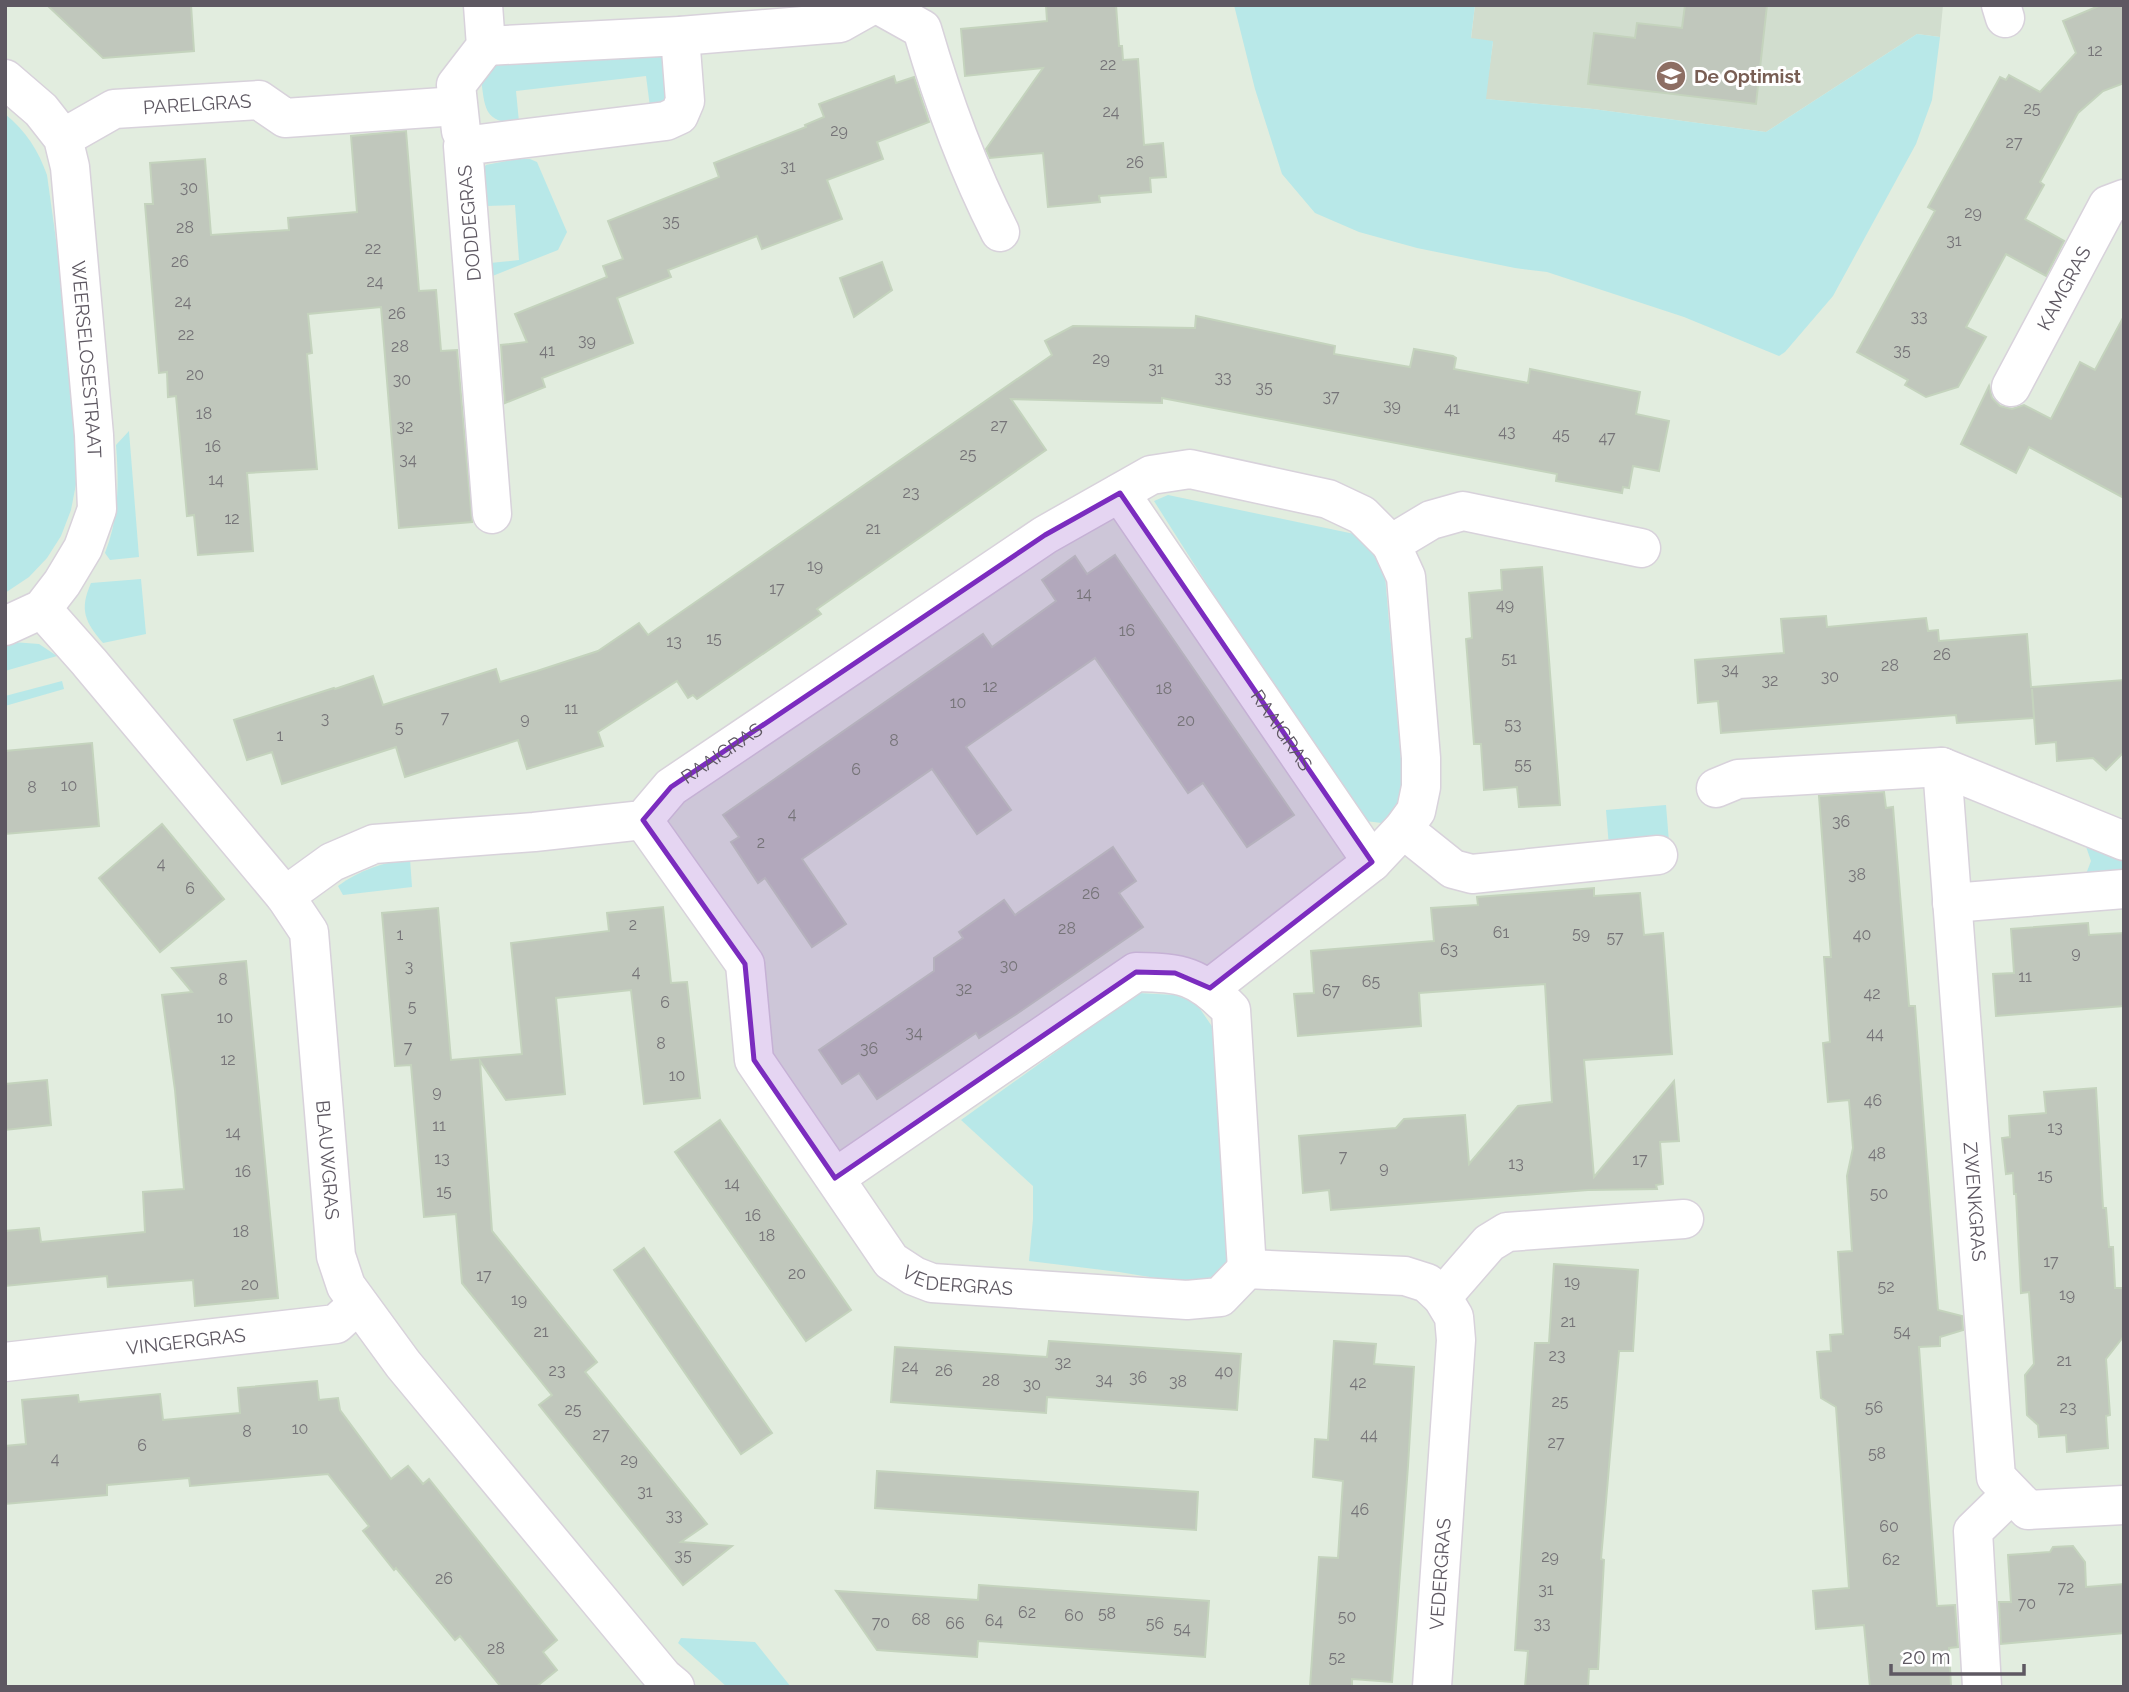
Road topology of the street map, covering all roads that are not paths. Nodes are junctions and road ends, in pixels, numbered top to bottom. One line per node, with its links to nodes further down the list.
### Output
1 (483, 5): 5 (street)
2 (872, 5): 4 (street)
3 (879, 5): 11 (street)
4 (680, 36): 5 (street); 9 (street, DODDEGRAS)
5 (486, 46): 7 (street)
6 (5, 79): 8 (street, WEERSELOSESTRAAT)
7 (457, 106): 8 (street, PARELGRAS); 9 (street)
8 (63, 138): 17 (street, WEERSELOSESTRAAT)
9 (463, 146): 14 (street, DODDEGRAS)
10 (2124, 200): 12 (street, KAMGRAS)
11 (1000, 232)
12 (2011, 387)
13 (1120, 493): 15 (street, RAAIGRAS); 21 (street, RAAIGRAS); 25 (street, RAAIGRAS)
14 (492, 514)
15 (1391, 544): 16 (street); 22 (street, RAAIGRAS)
16 (1641, 548)
17 (42, 609): 18 (street, WEERSELOSESTRAAT); 27 (street, BLAUWGRAS)
18 (5, 626)
19 (1942, 767): 20 (street); 23 (street); 28 (street, ZWENKGRAS)
20 (1716, 788)
21 (643, 820): 27 (street); 30 (street, VEDERGRAS)
22 (1404, 829): 24 (street); 25 (street, RAAIGRAS)
23 (2124, 841)
24 (1658, 855)
25 (1372, 862): 29 (street, RAAIGRAS)
26 (2124, 889): 28 (street)
27 (285, 897): 34 (street, BLAUWGRAS)
28 (1952, 903): 36 (street, ZWENKGRAS)
29 (1210, 988): 30 (street); 32 (street)
30 (835, 1178): 32 (street, VEDERGRAS)
31 (1684, 1219): 33 (street)
32 (1247, 1269): 33 (street)
33 (1442, 1297): 39 (street, VEDERGRAS)
34 (359, 1304): 35 (street, VINGERGRAS); 38 (street, BLAUWGRAS)
35 (5, 1362)
36 (2011, 1494): 37 (street); 40 (street)
37 (2124, 1505)
38 (662, 1683)
39 (1432, 1687)
40 (1982, 1687)

